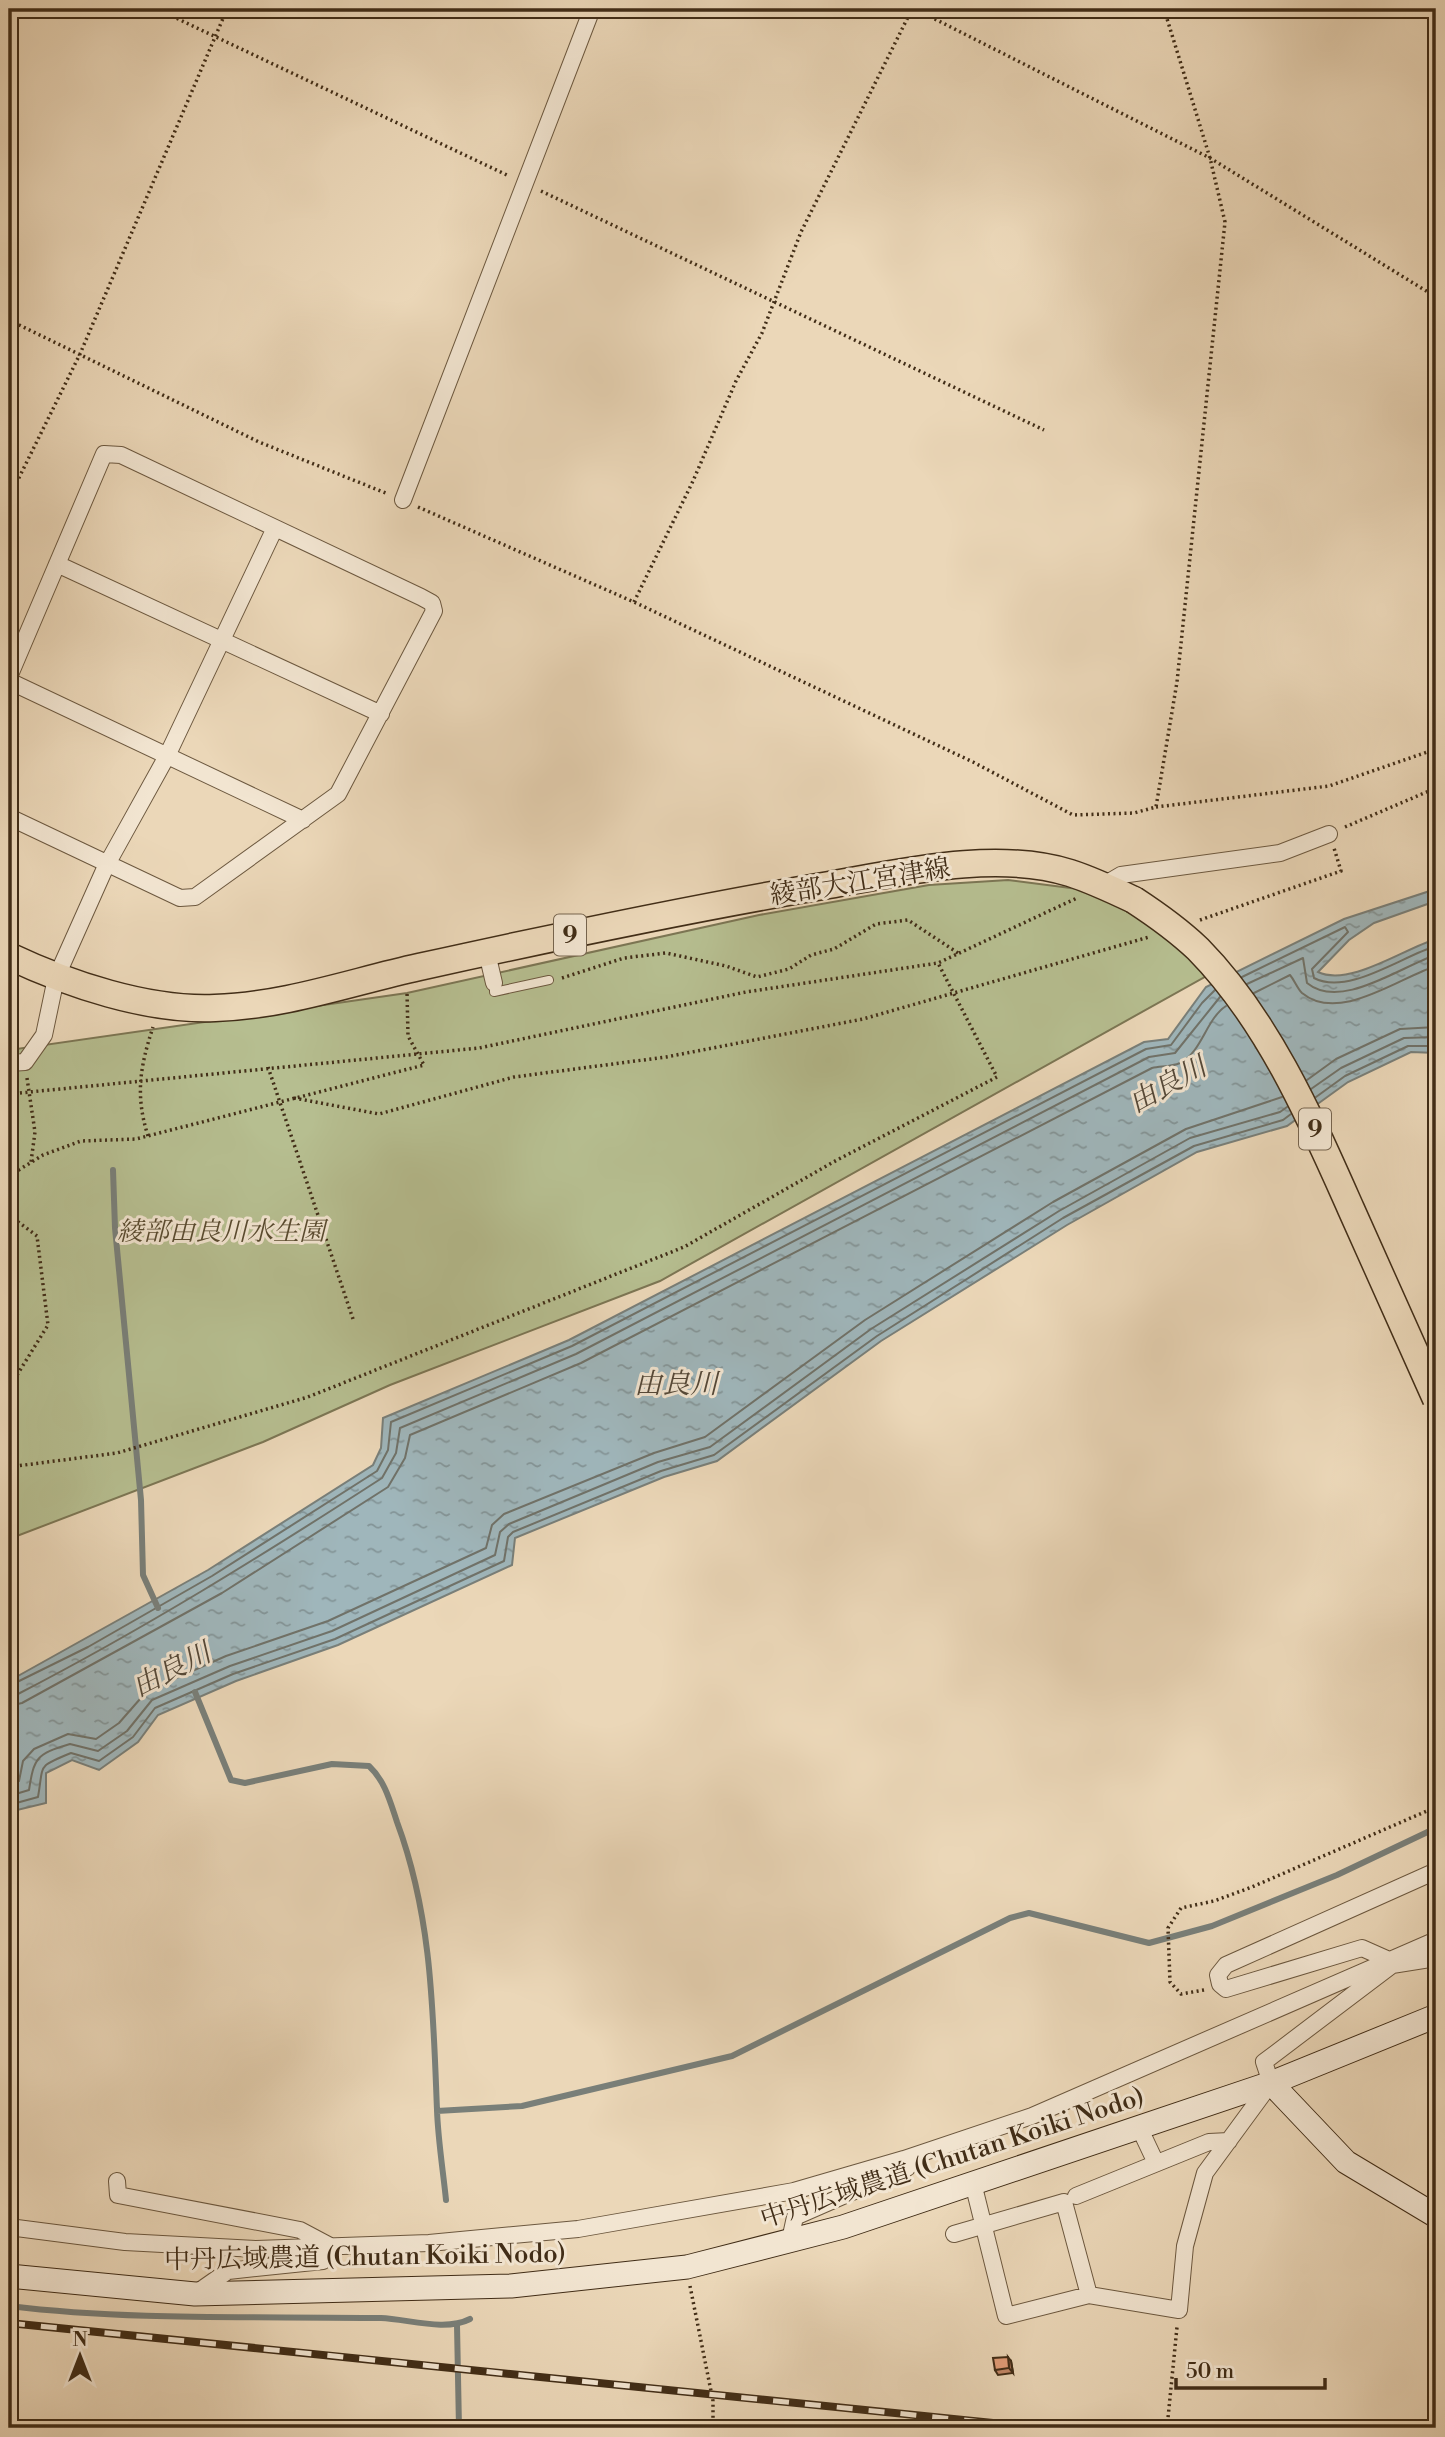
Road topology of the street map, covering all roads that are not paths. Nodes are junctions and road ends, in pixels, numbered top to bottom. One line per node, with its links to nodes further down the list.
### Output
1 (592, 9): 2 (street)
2 (404, 500)
3 (274, 530): 4 (street); 5 (street); 7 (street)
4 (57, 564): 5 (street); 6 (street)
5 (221, 641): 7 (street); 8 (street)
6 (9, 679): 8 (street)
7 (380, 714): 10 (street)
8 (167, 756): 10 (street); 12 (street)
9 (9, 817): 12 (street)
10 (303, 820): 12 (street)
11 (1329, 834): 13 (street)
12 (106, 866): 16 (street)
13 (1104, 886): 14 (main road, 綾部大江宮津線 / 9); 20 (main road, 綾部大江宮津線 / 9, bridge)
14 (487, 953): 16 (main road, 綾部大江宮津線 / 9); 18 (street)
15 (9, 956): 16 (main road, 綾部大江宮津線 / 9)
16 (56, 978): 19 (street)
17 (549, 980): 18 (lane)
18 (494, 983)
19 (17, 1062)
20 (1436, 1399)
21 (1436, 1871): 24 (street)
22 (1436, 1940): 24 (street)
23 (1436, 1958): 24 (street)
24 (1391, 1962): 26 (street); 29 (street)
25 (1436, 2016): 26 (street, 中丹広域農道 (Chutan Koiki Nodo))
26 (1271, 2083): 27 (street, 中丹広域農道 (Chutan Koiki Nodo)); 28 (street); 34 (street)
27 (1139, 2127): 30 (street); 32 (street, 中丹広域農道 (Chutan Koiki Nodo))
28 (1229, 2141): 30 (street); 42 (street)
29 (904, 2159): 38 (street); 39 (street)
30 (1156, 2163): 33 (street)
31 (117, 2181): 39 (street)
32 (972, 2183): 35 (street); 38 (street, 中丹広域農道 (Chutan Koiki Nodo))
33 (1076, 2196)
34 (1436, 2216)
35 (983, 2224): 37 (street); 42 (street); 42 (street)
36 (9, 2227): 39 (street)
37 (954, 2234)
38 (790, 2240): 41 (street, 中丹広域農道 (Chutan Koiki Nodo))
39 (332, 2247): 41 (street)
40 (9, 2276): 41 (street, 中丹広域農道 (Chutan Koiki Nodo))
41 (195, 2294)
42 (1089, 2295)

